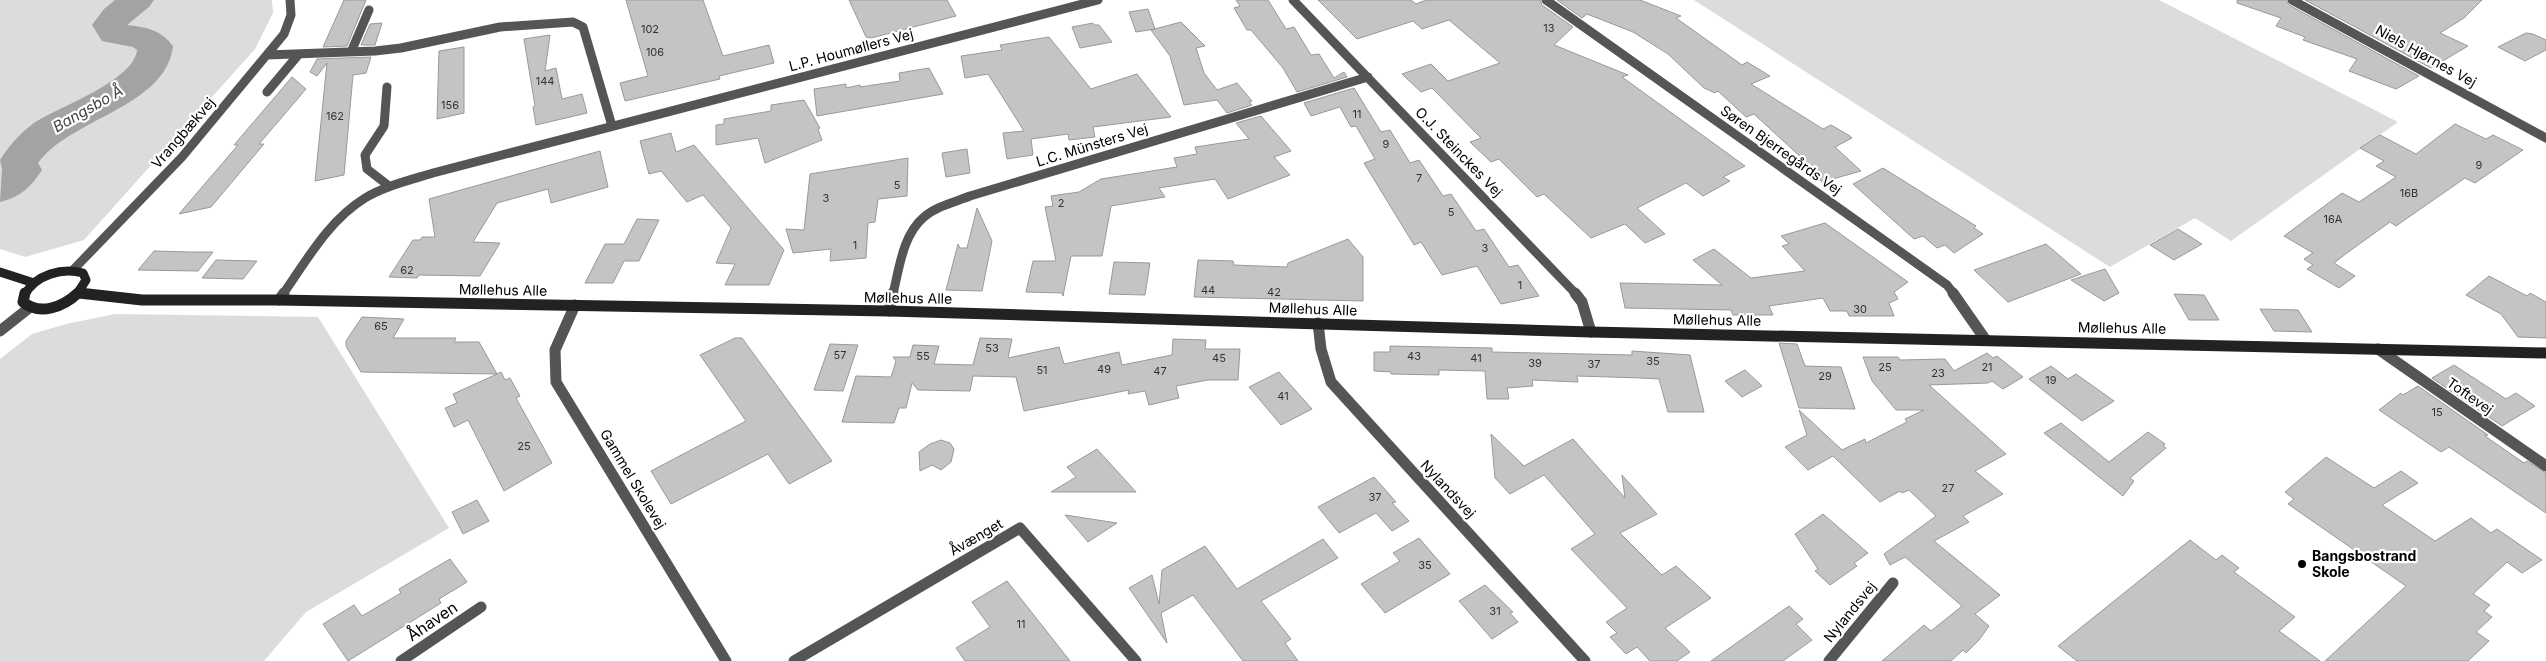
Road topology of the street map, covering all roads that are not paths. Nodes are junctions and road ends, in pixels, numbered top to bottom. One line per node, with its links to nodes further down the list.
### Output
1 (290, 0): 9 (street, Vrangbækvej)
2 (1098, 0): 13 (street, L.P. Houmøllers Vej)
3 (1293, 0): 10 (street, O.J. Steinckes Vej)
4 (1546, 0): 27 (street, Søren Bjerregårds Vej)
5 (2292, 0): 14 (street, Niels Hjørnes Vej)
6 (369, 10): 7 (street)
7 (352, 52): 8 (street); 13 (street)
8 (299, 54): 9 (street); 12 (street)
9 (267, 56): 16 (street, Vrangbækvej)
10 (1368, 77): 23 (street, L.C. Münsters Vej); 26 (street, O.J. Steinckes Vej)
11 (387, 86): 15 (street)
12 (267, 92)
13 (612, 126): 15 (street, L.P. Houmøllers Vej)
14 (2546, 138)
15 (389, 186): 20 (street, L.P. Houmøllers Vej)
16 (73, 270): 18 (street); 19 (street)
17 (0, 272): 18 (street)
18 (34, 283): 22 (street)
19 (79, 293): 20 (street, Møllehus Alle); 22 (street)
20 (279, 300): 21 (street, Møllehus Alle)
21 (575, 304): 23 (street, Møllehus Alle); 34 (street, Gammel Skolevej)
22 (29, 308): 25 (street)
23 (889, 311): 24 (street, Møllehus Alle)
24 (1318, 323): 26 (street, Møllehus Alle); 37 (street, Nylandsvej)
25 (0, 331)
26 (1591, 332): 27 (street, Møllehus Alle)
27 (1985, 339): 28 (street, Møllehus Alle)
28 (2378, 349): 29 (street, Møllehus Alle); 30 (street, Toftevej)
29 (2546, 352)
30 (2546, 466)
31 (1894, 583): 38 (street, Nylandsvej)
32 (481, 607): 33 (street, Åhaven)
33 (400, 661)
34 (726, 661)
35 (794, 661): 36 (street, Åvænget)
36 (1136, 661)
37 (1585, 661)
38 (1829, 661)

